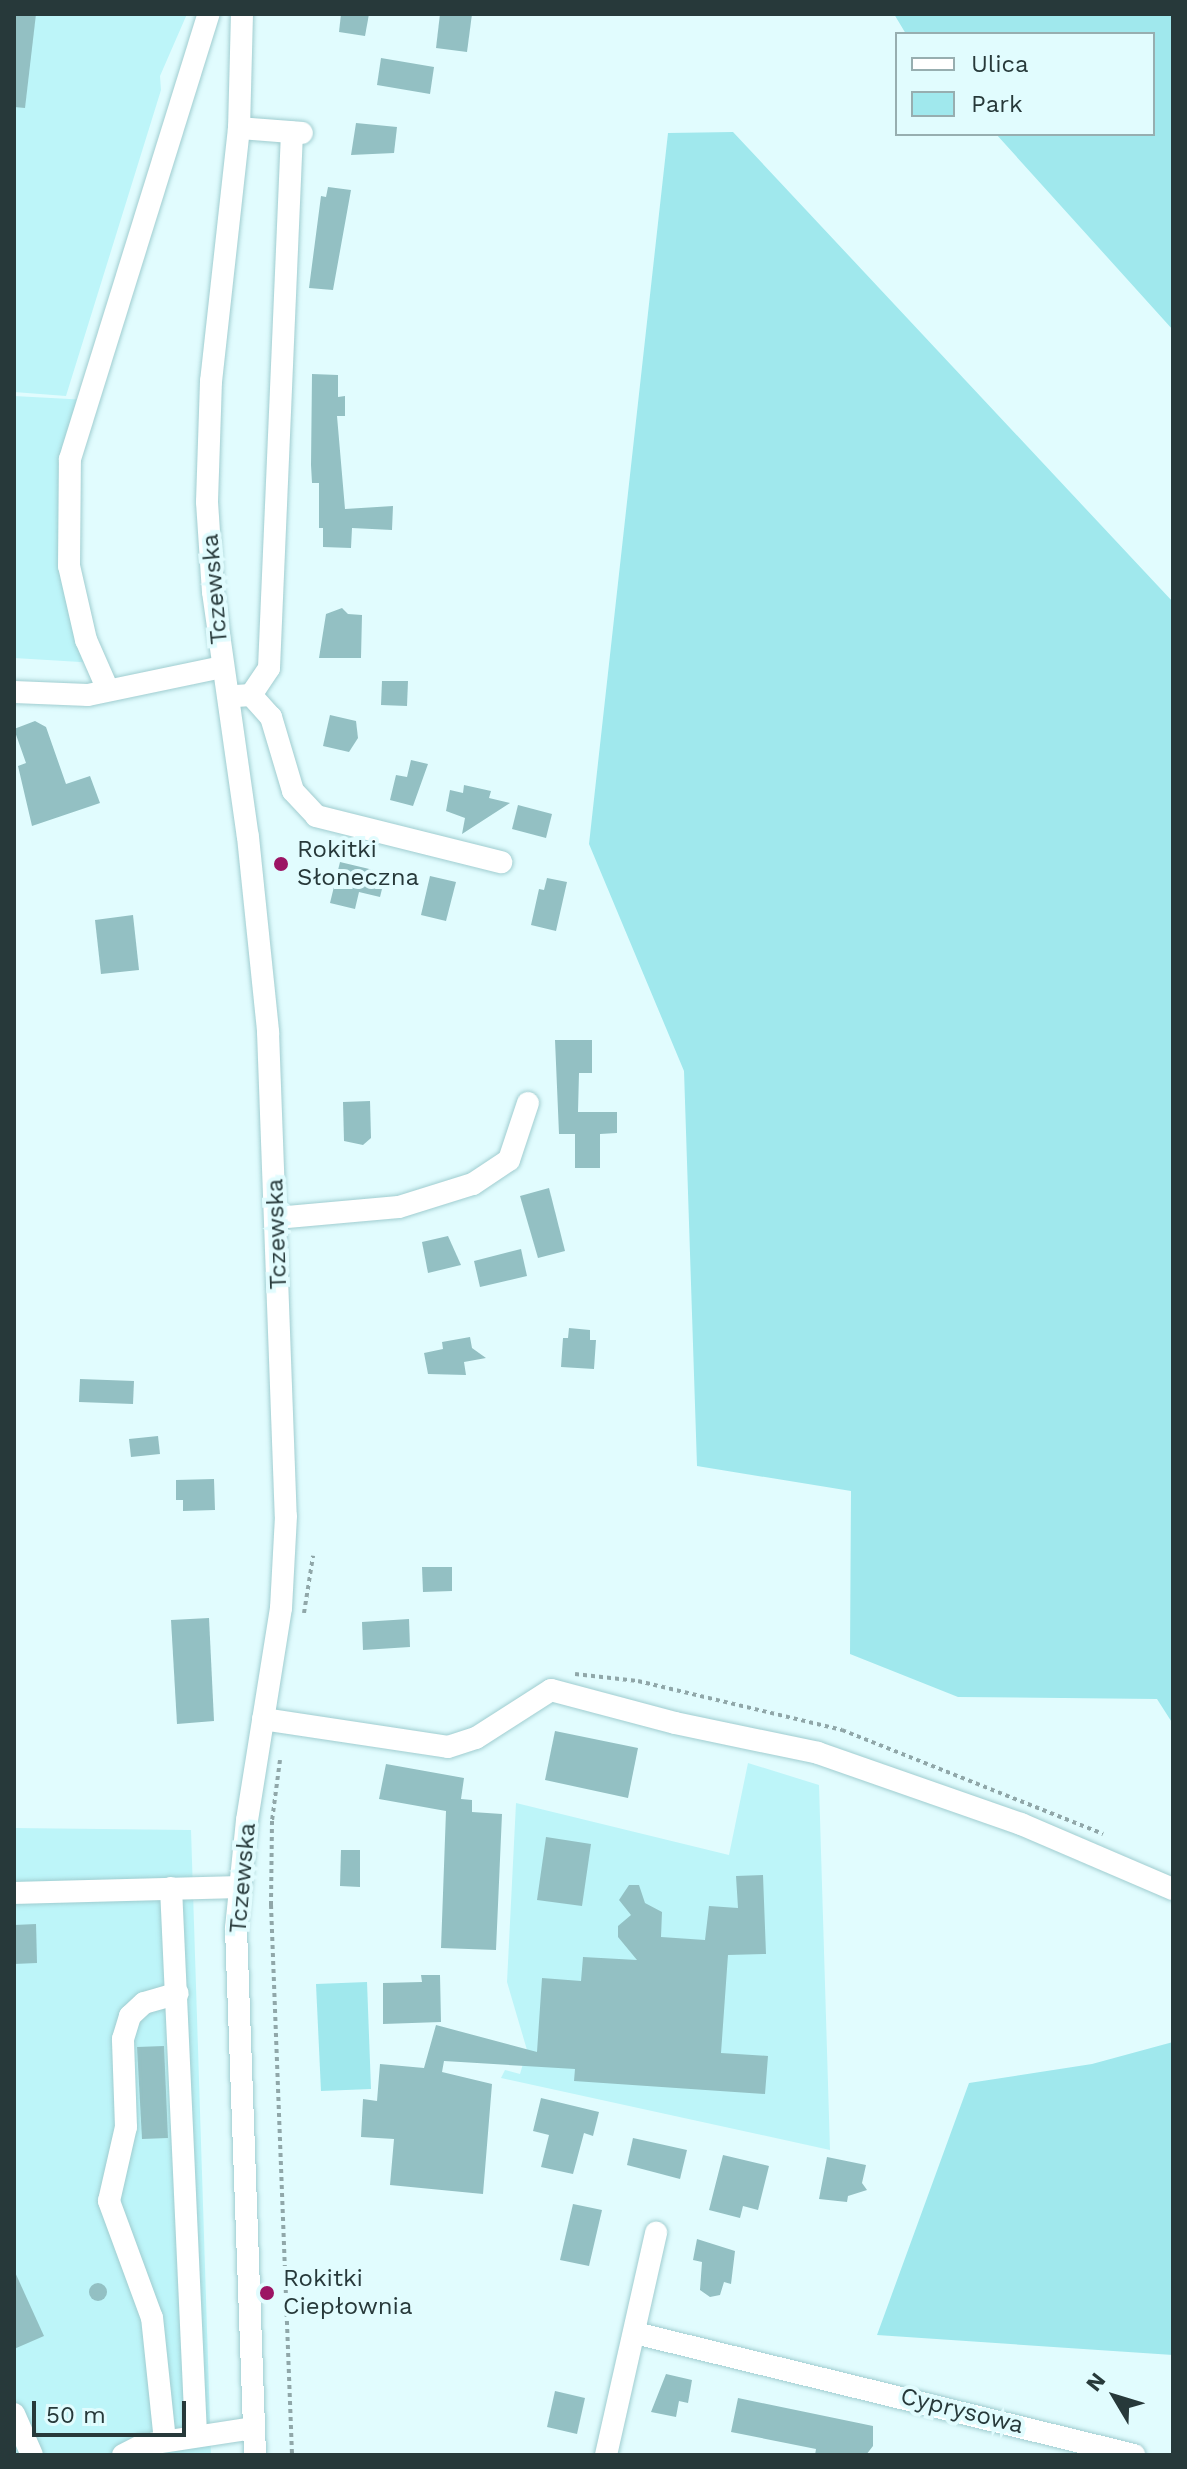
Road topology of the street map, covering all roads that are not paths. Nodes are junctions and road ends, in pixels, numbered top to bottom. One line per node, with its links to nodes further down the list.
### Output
1 (209, 14): 5 (street)
2 (242, 14): 3 (street, Tczewska)
3 (239, 128): 4 (street, Tczewska); 7 (street)
4 (222, 667): 5 (street); 8 (street, Tczewska)
5 (108, 690): 6 (street)
6 (14, 692)
7 (251, 695): 8 (street); 9 (street)
8 (227, 697): 11 (street, Tczewska)
9 (501, 862)
10 (528, 1103): 11 (street)
11 (276, 1218): 12 (street, Tczewska)
12 (274, 1722): 13 (street, Tczewska); 15 (street)
13 (239, 1887): 14 (street); 21 (street, Tczewska)
14 (171, 1888): 16 (street); 17 (street)
15 (1173, 1889)
16 (19, 1899)
17 (178, 1993): 22 (street); 23 (street)
18 (656, 2233): 19 (street)
19 (635, 2333): 27 (street); 28 (street, Cyprysowa)
20 (14, 2414): 24 (street)
21 (253, 2428): 22 (street); 26 (street, Tczewska)
22 (196, 2435): 23 (street)
23 (165, 2441): 25 (street)
24 (32, 2455)
25 (123, 2455)
26 (255, 2455)
27 (606, 2455)
28 (1134, 2455)

